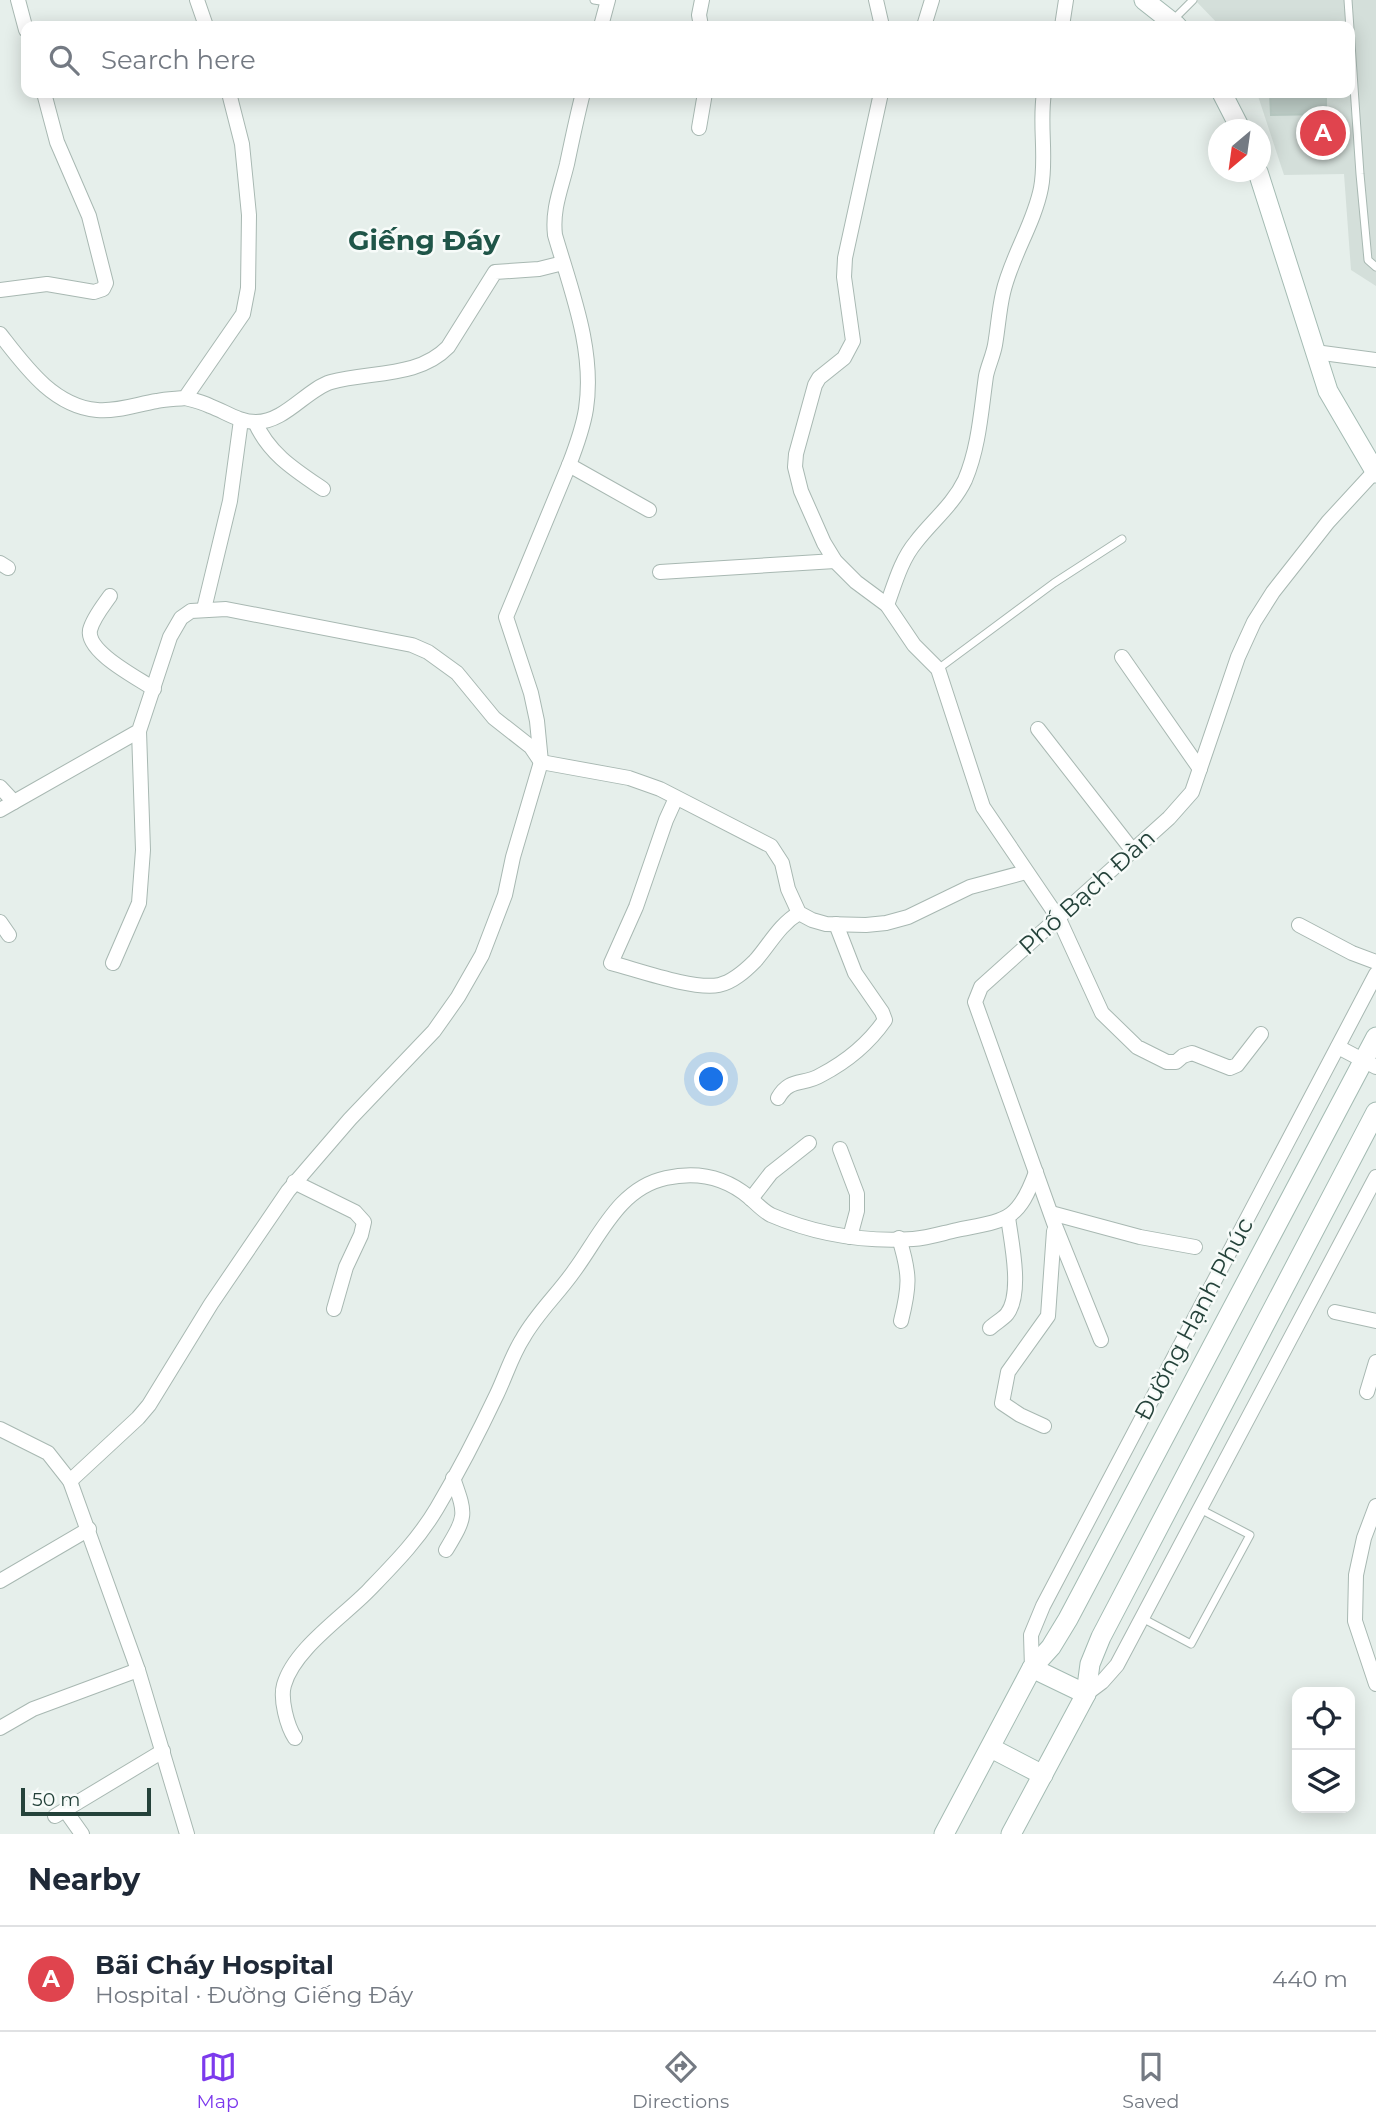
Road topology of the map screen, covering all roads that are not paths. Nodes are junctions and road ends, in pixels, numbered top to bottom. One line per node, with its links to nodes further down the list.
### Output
1 (19, 0): 11 (street)
2 (197, 0): 12 (street)
3 (702, 0): 14 (street)
4 (876, 0): 15 (street)
5 (932, 0): 16 (street)
6 (1066, 0): 17 (street)
7 (1144, 0): 18 (main road)
8 (1193, 0): 19 (lane)
9 (1348, 0): 20 (lane)
10 (603, 1): 13 (street)
11 (24, 21)
12 (204, 21)
13 (601, 21)
14 (700, 21)
15 (881, 21)
16 (926, 21)
17 (1063, 21)
18 (1170, 21)
19 (1176, 21)
20 (1349, 21)
21 (45, 98): 34 (street)
22 (230, 98): 38 (street)
23 (582, 98): 32 (street)
24 (704, 98): 30 (street)
25 (880, 98): 45 (street)
26 (1043, 98): 48 (street)
27 (1225, 98): 29 (main road)
28 (1355, 98): 33 (lane)
29 (1235, 119)
30 (699, 128)
31 (1261, 182): 36 (main road)
32 (563, 263): 39 (street); 40 (street)
33 (1376, 267)
34 (0, 290)
35 (0, 334): 38 (street)
36 (1315, 352): 37 (street); 41 (main road)
37 (1376, 360)
38 (185, 398): 39 (street)
39 (248, 421): 42 (street); 49 (street)
40 (569, 465): 43 (street); 55 (street)
41 (1375, 472): 56 (street, Phố Bạch Đàn)
42 (323, 489)
43 (649, 510)
44 (1122, 539): 51 (lane)
45 (835, 561): 46 (street); 48 (street)
46 (660, 572)
47 (110, 596): 52 (street)
48 (887, 605): 51 (street)
49 (204, 609): 52 (street); 55 (street)
50 (1122, 657): 56 (street)
51 (938, 669): 62 (street)
52 (154, 689): 54 (street)
53 (1038, 729): 61 (street)
54 (139, 731): 59 (street); 70 (street)
55 (541, 762): 58 (street); 82 (street)
56 (1199, 769): 61 (street, Phố Bạch Đàn)
57 (0, 787): 59 (street)
58 (676, 798): 63 (street); 63 (street)
59 (14, 802): 60 (street)
60 (0, 810)
61 (1133, 851): 64 (street, Phố Bạch Đàn)
62 (1026, 872): 64 (street); 66 (street)
63 (799, 913): 66 (street)
64 (1059, 919): 72 (street); 80 (street, Phố Bạch Đàn)
65 (0, 922): 68 (street)
66 (836, 924): 76 (street)
67 (1299, 925): 69 (street)
68 (9, 935)
69 (1376, 962)
70 (113, 963)
71 (1376, 974): 74 (street, Đường Hạnh Phúc)
72 (1261, 1034)
73 (1376, 1037): 75 (main road, Đường Hạnh Phúc)
74 (1338, 1047): 75 (street); 107 (street, Đường Hạnh Phúc)
75 (1370, 1063): 107 (main road, Đường Hạnh Phúc)
76 (778, 1098)
77 (1376, 1112): 110 (main road)
78 (809, 1143): 83 (street)
79 (840, 1149): 86 (street)
80 (1036, 1172): 84 (street); 85 (street, Phố Bạch Đàn)
81 (1376, 1177): 102 (street)
82 (294, 1182): 89 (street); 100 (street)
83 (751, 1199): 86 (street); 99 (street)
84 (1008, 1216): 87 (street); 93 (street)
85 (1052, 1218): 88 (street); 94 (street, Phố Bạch Đàn); 97 (street)
86 (850, 1237): 87 (street)
87 (899, 1238): 91 (street)
88 (1195, 1247)
89 (334, 1309)
90 (1335, 1312): 92 (street)
91 (901, 1321)
92 (1376, 1321)
93 (990, 1328)
94 (1101, 1340)
95 (1376, 1362): 96 (street)
96 (1367, 1392)
97 (1044, 1426)
98 (0, 1429): 100 (street)
99 (453, 1478): 104 (street); 112 (street)
100 (71, 1480): 103 (street)
101 (1376, 1506): 109 (street)
102 (1200, 1509): 106 (street); 106 (lane)
103 (89, 1529): 105 (street); 108 (street)
104 (446, 1550)
105 (0, 1581)
106 (1142, 1618): 110 (street)
107 (1032, 1668): 110 (main road); 113 (main road, Đường Hạnh Phúc)
108 (138, 1670): 111 (street); 114 (street)
109 (1376, 1684)
110 (1086, 1694): 115 (main road)
111 (0, 1728)
112 (295, 1738)
113 (991, 1748): 115 (main road); 118 (main road, Đường Hạnh Phúc)
114 (163, 1751): 116 (street); 117 (street)
115 (1043, 1774): 119 (main road)
116 (82, 1834)
117 (187, 1834)
118 (944, 1834)
119 (1011, 1834)

